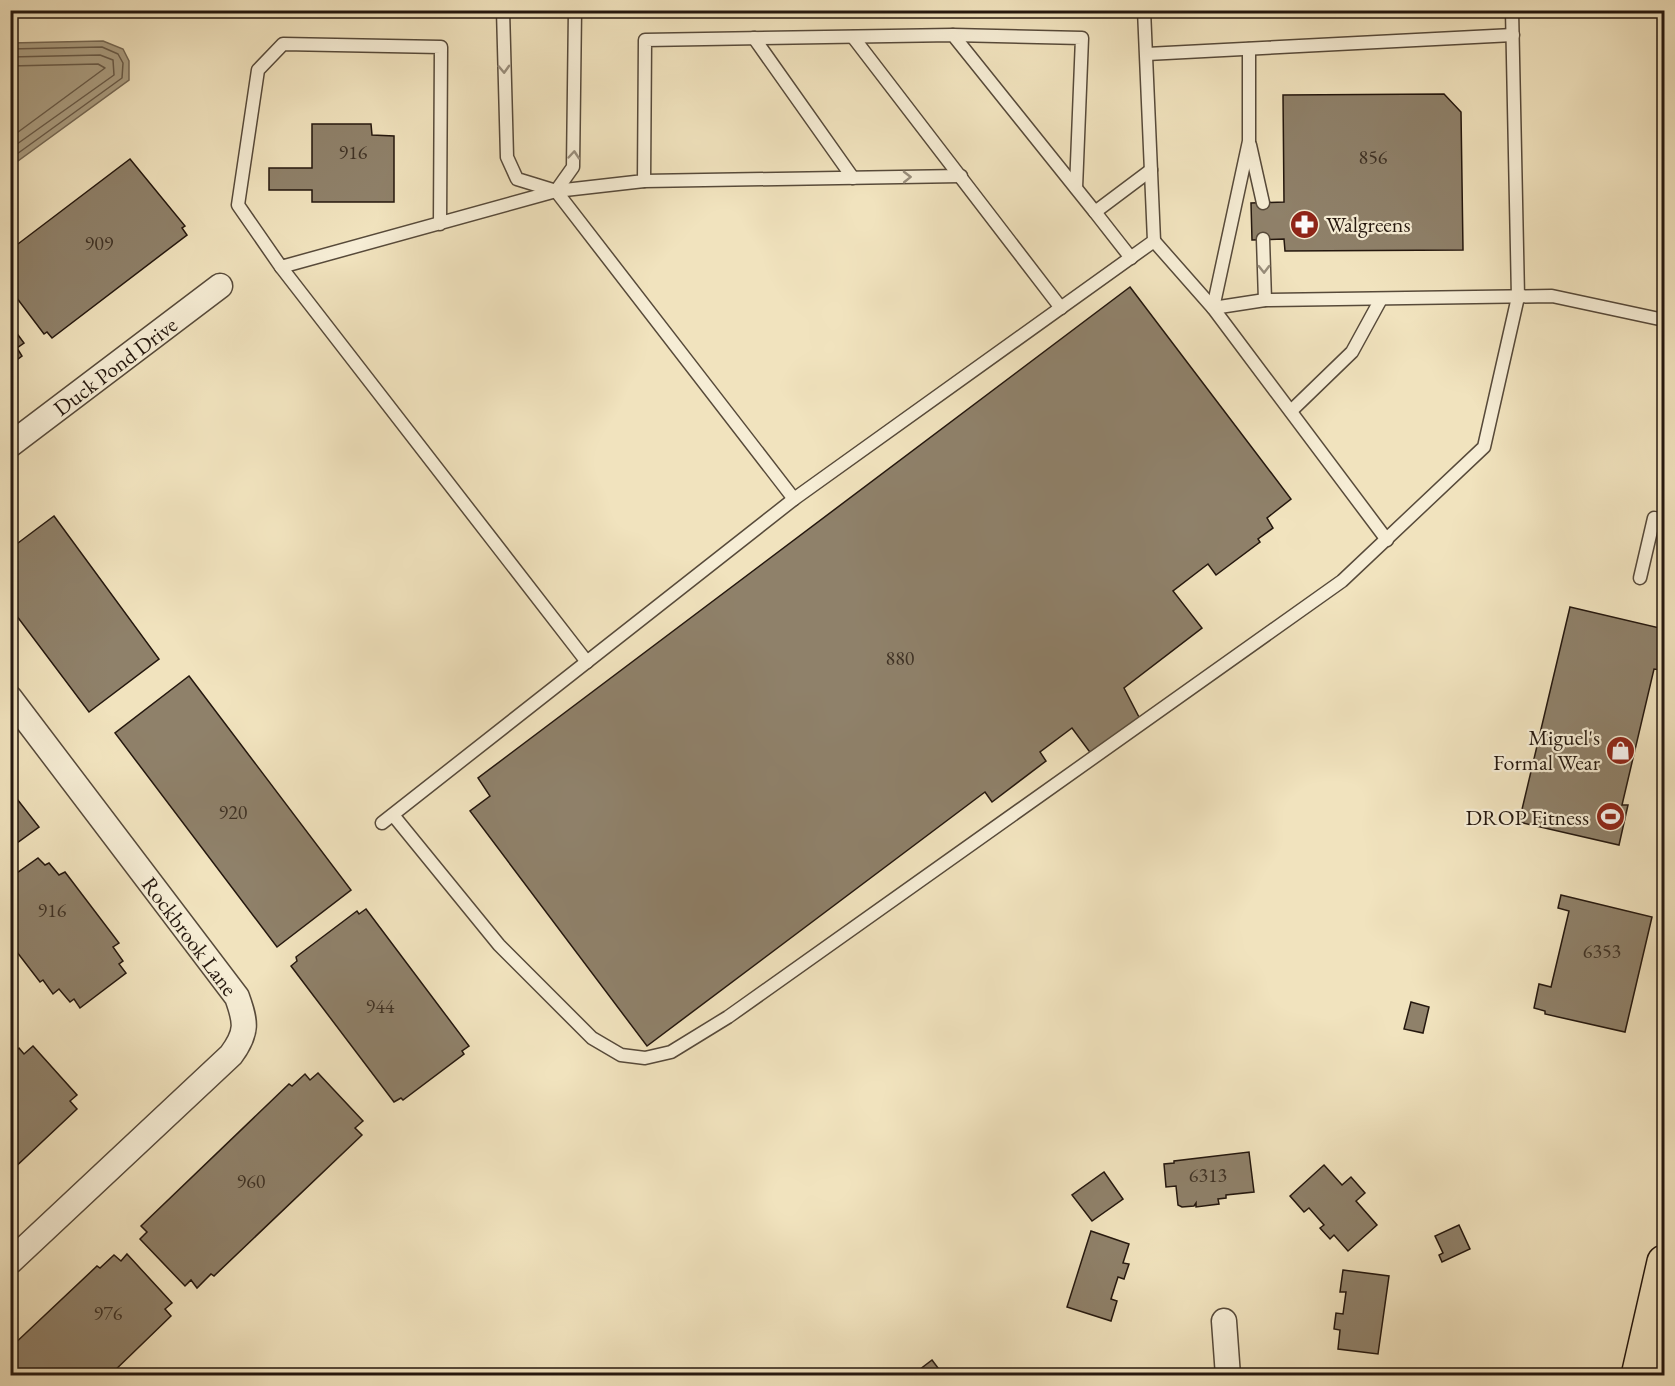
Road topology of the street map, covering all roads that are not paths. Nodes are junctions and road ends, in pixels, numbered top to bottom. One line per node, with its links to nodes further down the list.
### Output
1 (503, 10): 17 (lane, one-way to 17)
2 (575, 10): 17 (lane, one-way to 2)
3 (1144, 10): 10 (lane)
4 (1512, 10): 6 (lane)
5 (953, 35): 7 (lane); 16 (lane); 16 (lane)
6 (1513, 35): 9 (lane); 26 (lane)
7 (853, 37): 8 (lane); 13 (lane)
8 (754, 38): 14 (lane); 15 (lane)
9 (1249, 49): 10 (lane); 11 (lane)
10 (1147, 54): 12 (lane)
11 (1249, 141): 18 (lane); 30 (lane)
12 (1151, 170): 19 (lane); 22 (lane)
13 (961, 176): 14 (lane, one-way to 13); 29 (lane)
14 (853, 178): 15 (lane)
15 (644, 181): 17 (lane)
16 (1076, 188): 19 (lane)
17 (556, 191): 20 (lane); 34 (lane)
18 (1263, 202)
19 (1095, 212): 23 (lane)
20 (440, 224): 24 (lane); 24 (lane)
21 (1263, 239): 28 (lane, one-way to 28)
22 (1154, 241): 23 (lane); 30 (lane)
23 (1131, 258): 29 (lane)
24 (281, 267): 38 (lane)
25 (220, 286): 33 (street, Duck Pond Drive)
26 (1518, 297): 27 (lane); 31 (lane); 36 (lane)
27 (1381, 298): 28 (lane); 32 (lane)
28 (1265, 300): 30 (lane)
29 (1061, 308): 34 (lane)
30 (1213, 308): 32 (lane)
31 (1665, 320)
32 (1291, 411): 36 (lane)
33 (10, 445)
34 (794, 499): 38 (lane)
35 (1665, 520): 37 (lane)
36 (1387, 540): 40 (lane)
37 (1640, 578)
38 (587, 662): 40 (lane)
39 (10, 698): 42 (street, Rockbrook Lane)
40 (393, 815): 41 (lane)
41 (382, 823)
42 (10, 1262)
43 (1665, 1262): 46 (main road)
44 (1224, 1321): 45 (street)
45 (1228, 1376)
46 (1638, 1376)

